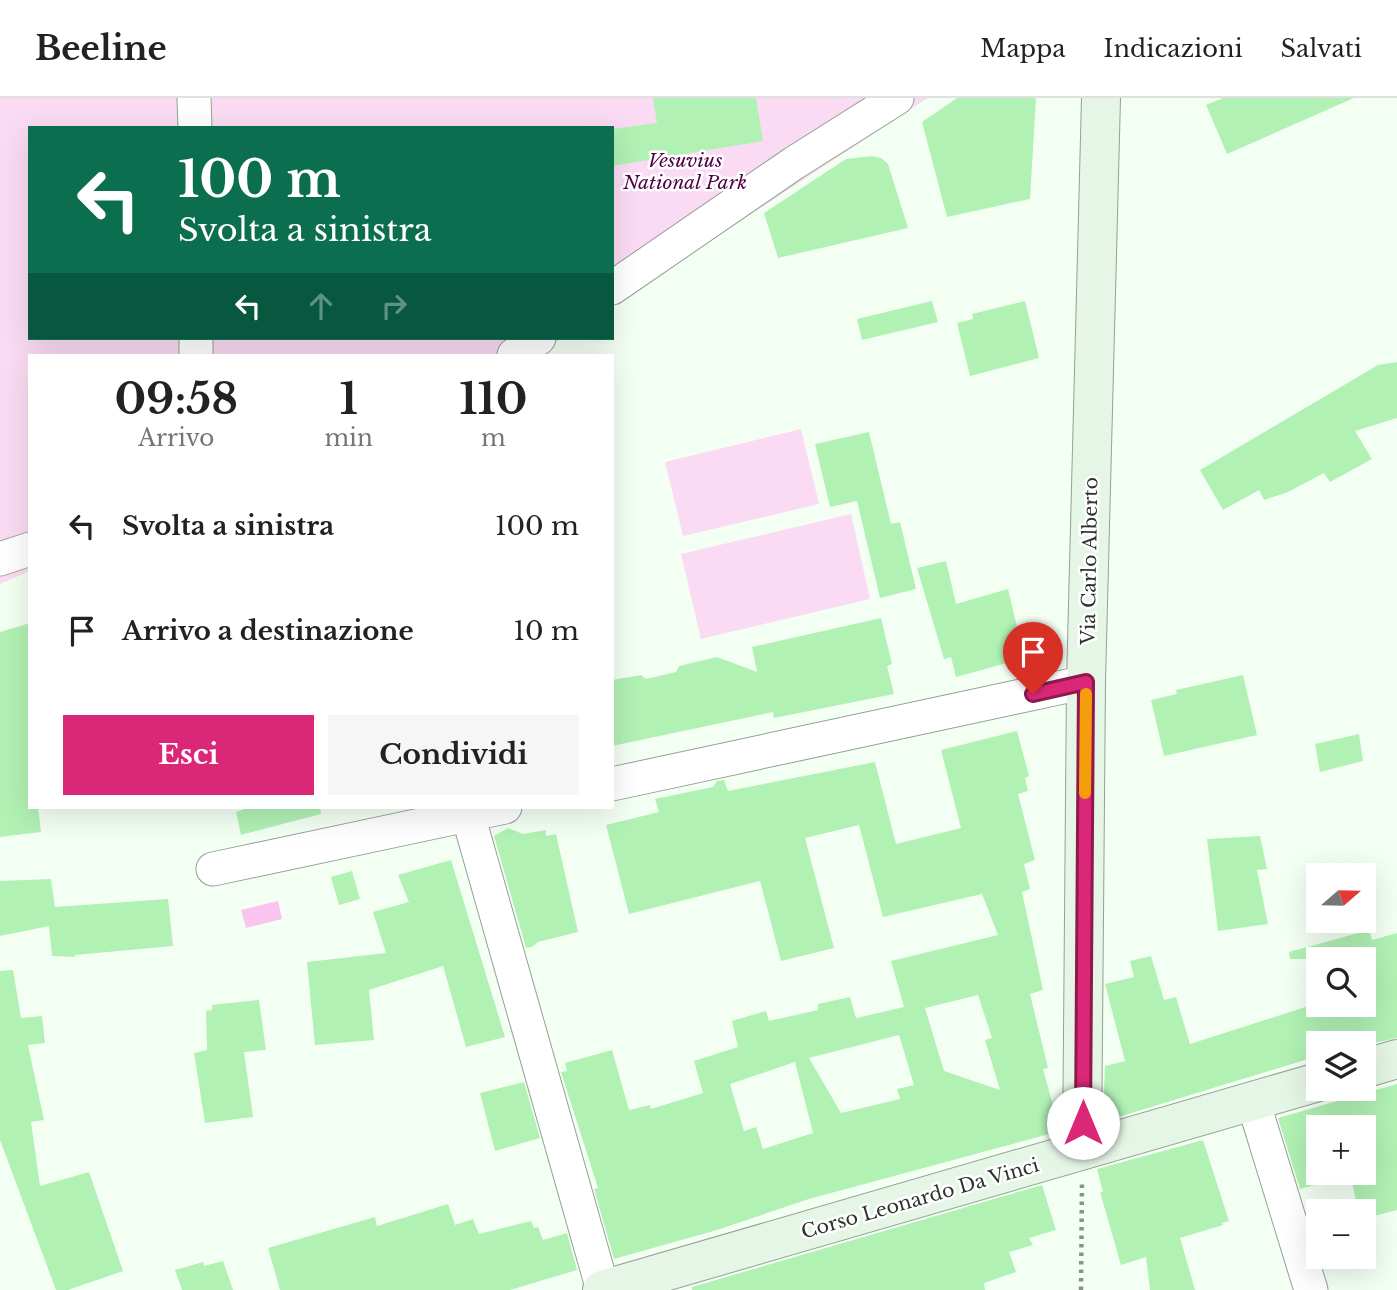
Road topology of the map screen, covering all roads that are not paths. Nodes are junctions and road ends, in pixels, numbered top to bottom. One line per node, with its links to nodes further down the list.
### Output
1 (194, 98): 4 (street)
2 (897, 98): 5 (street)
3 (1101, 98): 10 (street, Via Carlo Alberto)
4 (195, 126)
5 (614, 287)
6 (537, 340): 7 (street)
7 (516, 354)
8 (28, 550): 9 (street)
9 (0, 559)
10 (1086, 682): 11 (street); 19 (street, Via Carlo Alberto)
11 (614, 784)
12 (496, 809): 13 (street)
13 (468, 815): 14 (street); 20 (street)
14 (213, 869)
15 (1397, 1059): 16 (street)
16 (1376, 1065)
17 (1306, 1086): 18 (street, Corso Leonardo Da Vinci)
18 (1253, 1101): 19 (street, Corso Leonardo Da Vinci); 21 (street)
19 (1082, 1150): 20 (street, Corso Leonardo Da Vinci)
20 (603, 1290)
21 (1311, 1290)

